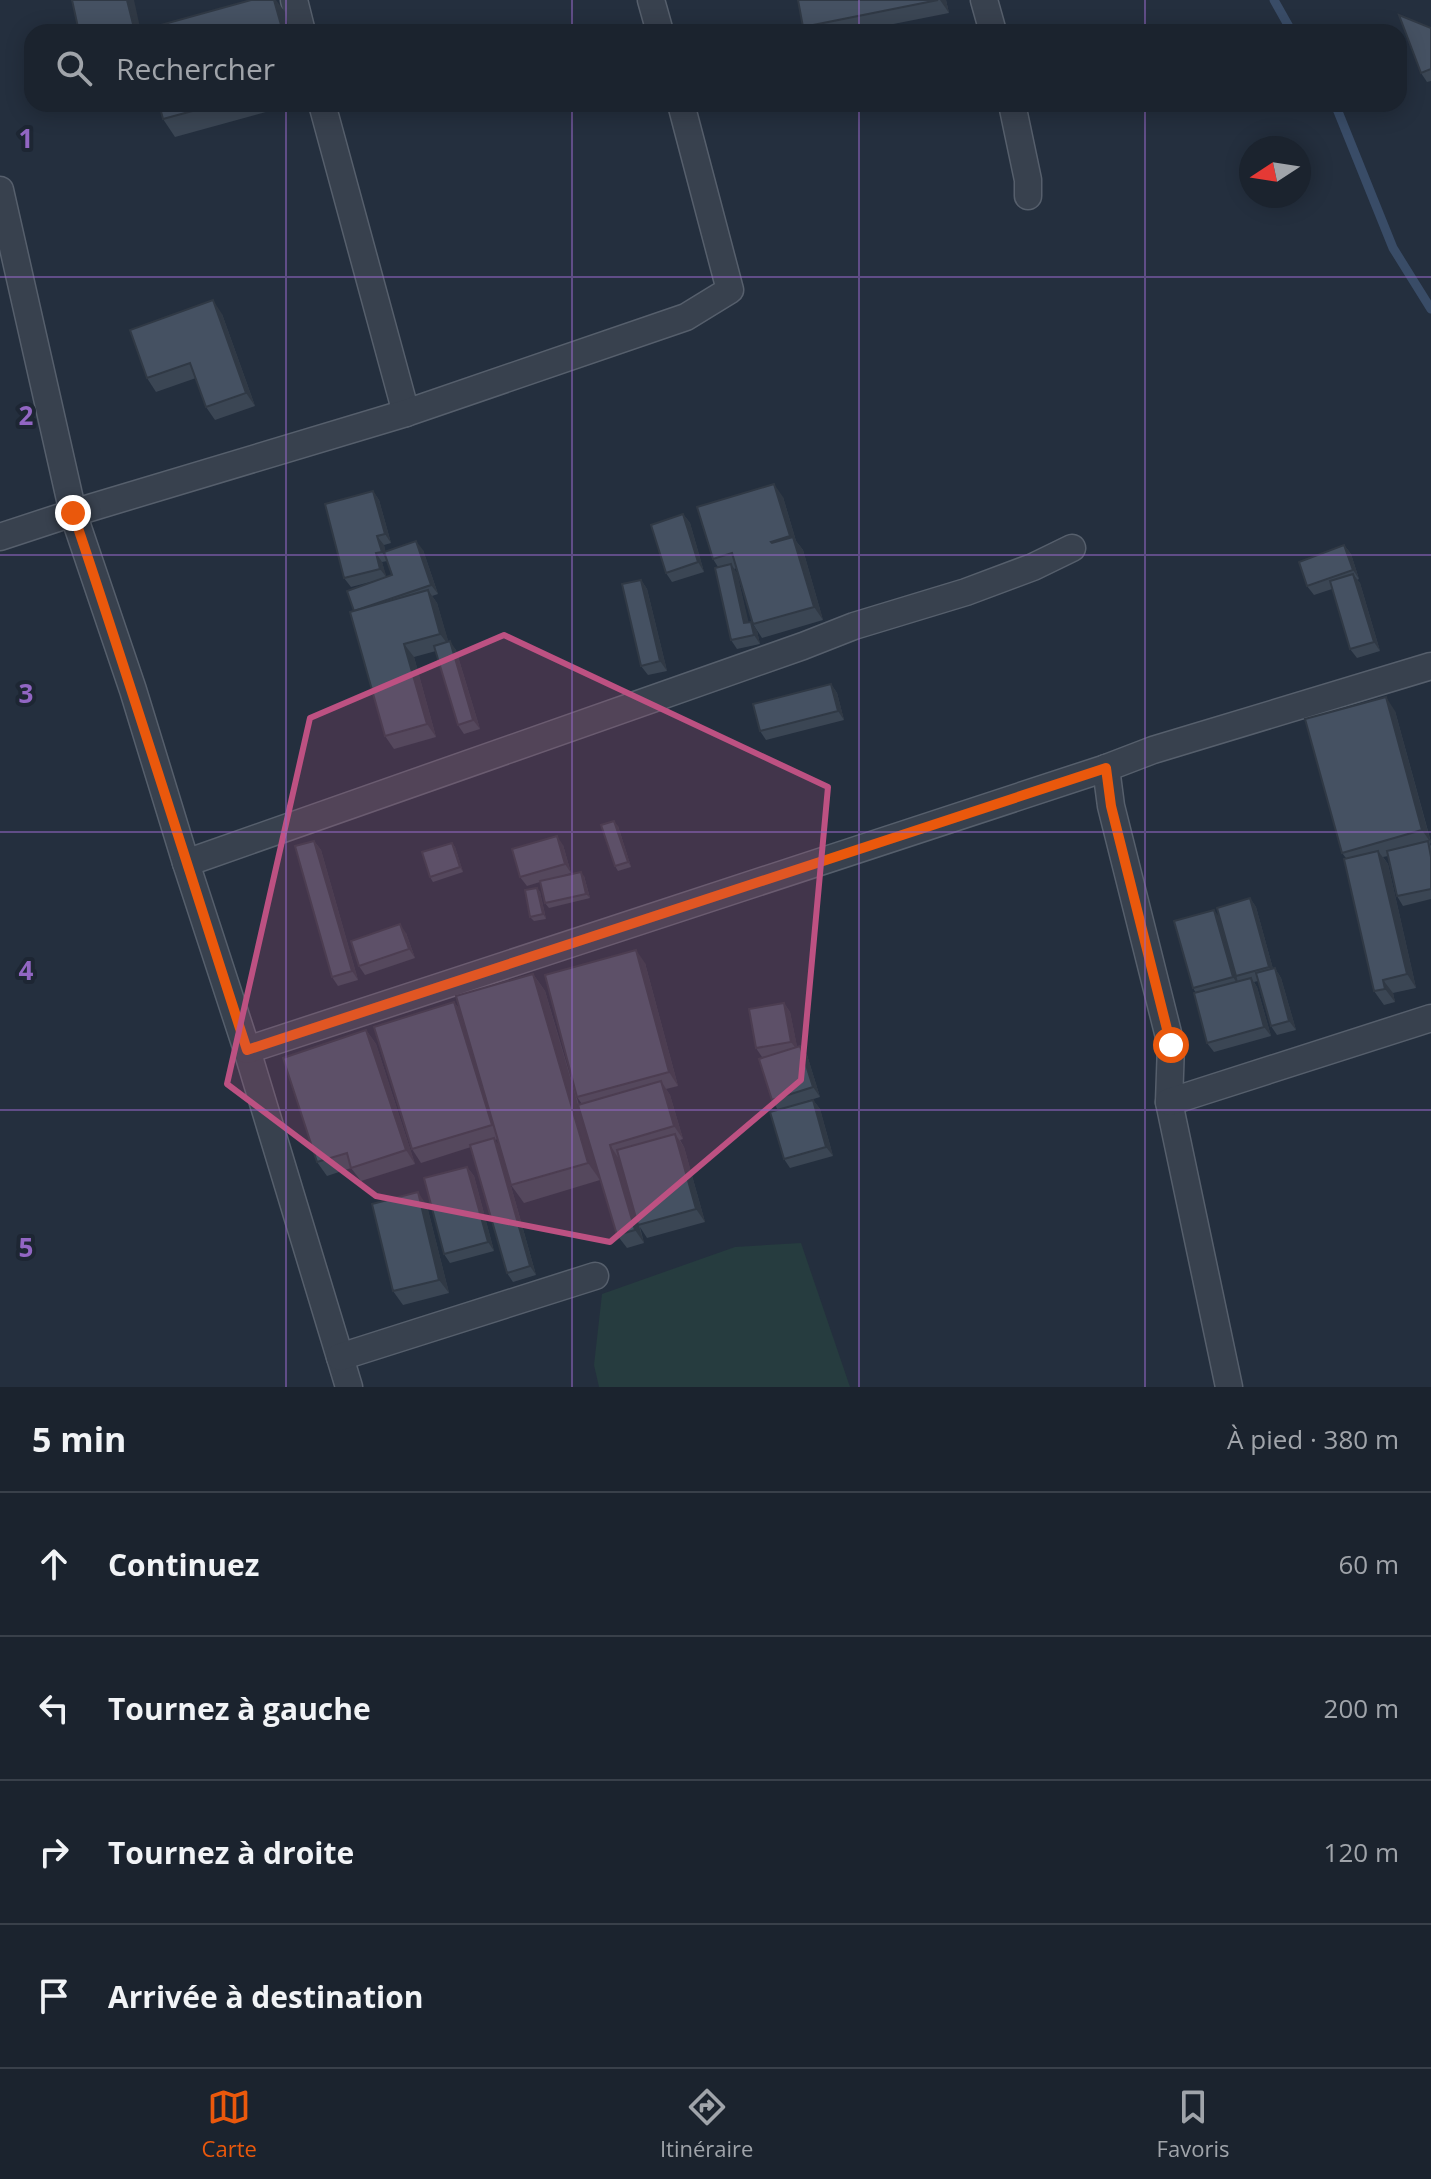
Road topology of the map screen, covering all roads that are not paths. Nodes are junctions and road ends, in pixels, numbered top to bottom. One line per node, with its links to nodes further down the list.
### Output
1 (294, 0): 4 (street)
2 (651, 0): 5 (street)
3 (984, 0): 6 (street)
4 (300, 24)
5 (658, 24)
6 (991, 24)
7 (324, 112): 12 (street)
8 (683, 112): 12 (street)
9 (1014, 112): 11 (street)
10 (0, 190): 13 (street)
11 (1028, 196)
12 (406, 413): 13 (street)
13 (73, 513): 14 (street); 18 (street)
14 (0, 537)
15 (1072, 548): 18 (street)
16 (1431, 666): 17 (street)
17 (1106, 768): 20 (street); 21 (street)
18 (186, 863): 20 (street)
19 (1431, 1018): 21 (street)
20 (247, 1050): 23 (street)
21 (1169, 1102): 25 (street)
22 (595, 1276): 23 (street)
23 (340, 1357): 24 (street)
24 (349, 1387)
25 (1229, 1387)

